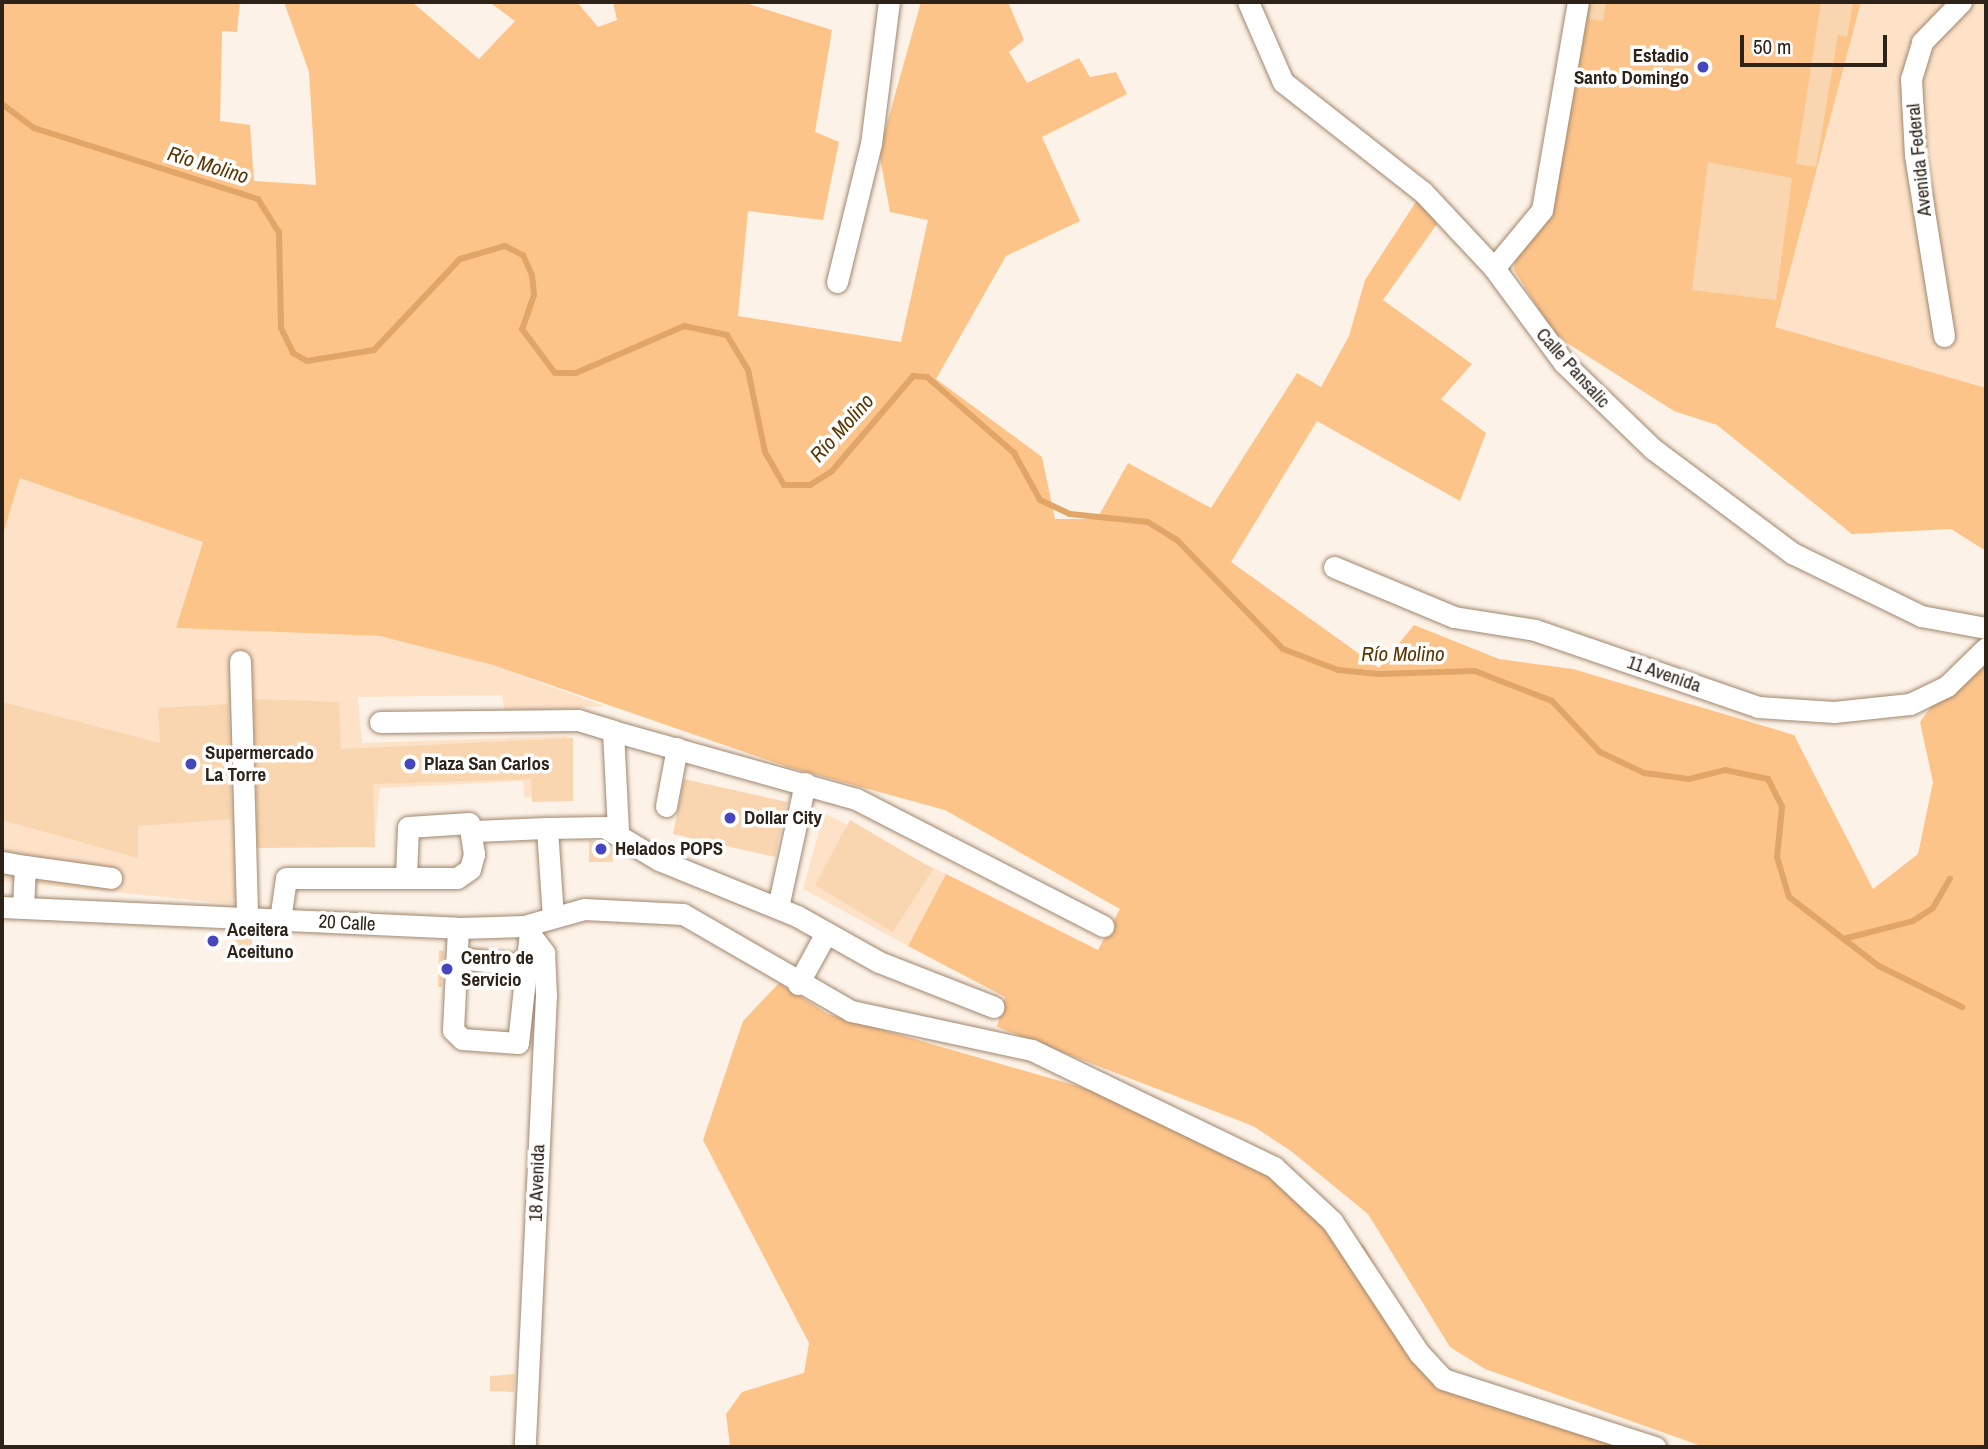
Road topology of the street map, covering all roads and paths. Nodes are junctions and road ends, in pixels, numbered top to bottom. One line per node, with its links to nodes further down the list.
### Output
1 (889, 2): 6 (street)
2 (1248, 2): 5 (street, Calle Pansalic)
3 (1578, 2): 5 (street)
4 (1961, 2): 7 (street, Avenida Federal)
5 (1494, 268): 9 (street, Calle Pansalic)
6 (837, 282)
7 (1944, 336)
8 (1335, 567): 10 (street, 11 Avenida)
9 (1986, 628)
10 (1986, 648)
11 (240, 661): 28 (street)
12 (380, 722): 13 (street)
13 (613, 731): 14 (street); 19 (street)
14 (677, 748): 15 (street); 16 (street)
15 (805, 783): 25 (street); 30 (street)
16 (666, 806)
17 (547, 828): 18 (street); 19 (street); 27 (street)
18 (474, 831): 22 (street); 22 (street)
19 (618, 831): 25 (street)
20 (2, 862): 21 (street)
21 (25, 866): 23 (street); 26 (street)
22 (406, 877): 29 (street)
23 (111, 878)
24 (2, 907): 26 (street, 20 Calle)
25 (778, 907): 33 (street)
26 (23, 908): 28 (street, 20 Calle)
27 (553, 917): 32 (street, 20 Calle); 36 (street, 20 Calle)
28 (247, 919): 29 (street, 20 Calle)
29 (280, 920): 31 (street, 20 Calle)
30 (1102, 926)
31 (458, 928): 32 (street, 20 Calle); 34 (street)
32 (527, 929): 35 (street); 38 (street, 18 Avenida)
33 (826, 933): 36 (street); 37 (street)
34 (457, 958): 35 (street); 35 (street)
35 (527, 965)
36 (798, 984): 39 (street, 20 Calle)
37 (994, 1007)
38 (525, 1447)
39 (1655, 1447)

